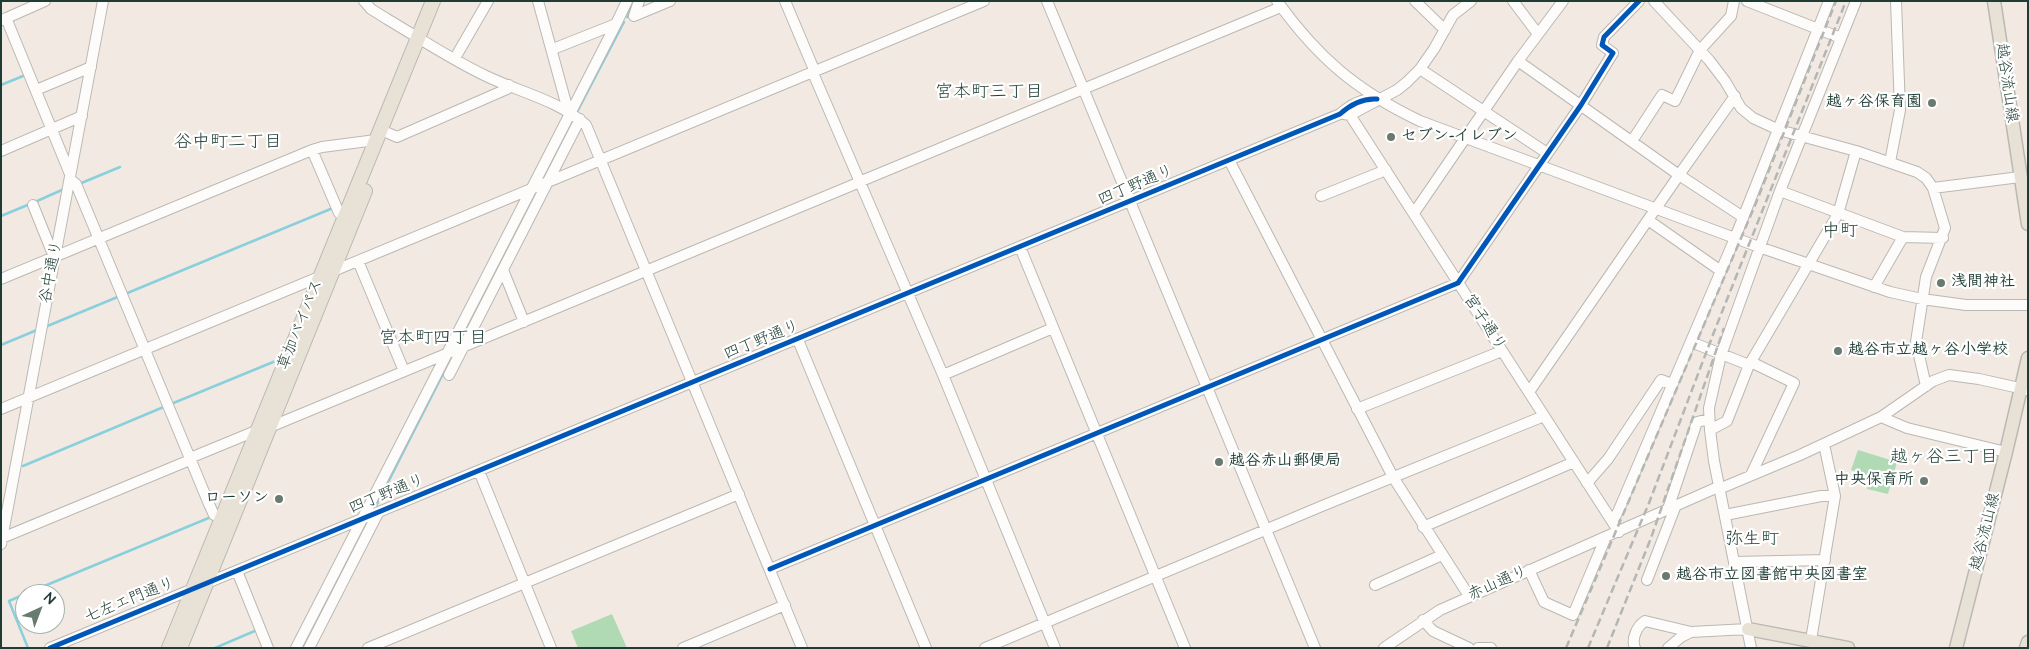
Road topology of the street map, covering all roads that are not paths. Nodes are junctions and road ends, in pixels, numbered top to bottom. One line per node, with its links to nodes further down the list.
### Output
1 (45, 1): 27 (street)
2 (103, 1): 38 (street, 谷中通り)
3 (364, 1): 33 (street)
4 (433, 1): 33 (highway, 草加バイパス)
5 (443, 1): 33 (highway, 草加バイパス)
6 (488, 1): 36 (street)
7 (538, 1): 34 (street)
8 (627, 1): 28 (street)
9 (639, 1): 10 (street)
10 (670, 1)
11 (785, 1): 40 (street)
12 (984, 1): 40 (street)
13 (1047, 1): 42 (street)
14 (1415, 1): 29 (street)
15 (1471, 1): 29 (street, 四丁野通り)
16 (1513, 1): 31 (street)
17 (1563, 1): 31 (street)
18 (1639, 1): 46 (street)
19 (1654, 1): 35 (street)
20 (1734, 1): 35 (street)
21 (1747, 1): 30 (street)
22 (1829, 1): 30 (street)
23 (1856, 1): 32 (street)
24 (1896, 1): 64 (street)
25 (1994, 1): 69 (main road, 越谷流山線)
26 (1279, 4): 42 (street); 45 (street)
27 (4, 19): 43 (street)
28 (616, 24): 34 (street); 48 (street)
29 (1445, 30): 39 (street, 四丁野通り)
30 (1817, 30): 32 (street); 53 (street)
31 (1538, 34): 37 (street)
32 (1840, 38): 55 (street)
33 (422, 40): 36 (street); 54 (highway, 草加バイパス)
34 (553, 49): 48 (street)
35 (1700, 50): 44 (street); 57 (street)
36 (455, 58): 41 (street)
37 (1518, 61): 46 (street); 47 (street)
38 (91, 67): 43 (street); 50 (street, 谷中通り)
39 (1420, 68): 45 (street, 四丁野通り); 47 (street)
40 (814, 72): 63 (street); 70 (street)
41 (509, 85): 48 (street); 54 (street)
42 (1084, 89): 70 (street); 76 (street)
43 (36, 90): 52 (street)
44 (1735, 96): 53 (street); 67 (street)
45 (1377, 99): 49 (street, 四丁野通り); 56 (street)
46 (1581, 105): 57 (street); 61 (street)
47 (1485, 111): 56 (street); 61 (street)
48 (569, 114): 51 (street); 72 (street)
49 (1345, 114): 62 (street, 四丁野通り); 66 (street, 宮子通り)
50 (82, 116): 52 (street); 68 (street, 谷中通り)
51 (580, 119): 63 (street); 71 (street)
52 (52, 129): 59 (street); 68 (street)
53 (1779, 130): 55 (street); 82 (street)
54 (382, 136): 58 (street); 81 (highway, 草加バイパス); 94 (highway, 草加バイパス)
55 (1802, 136): 60 (street); 74 (street)
56 (1465, 138): 65 (street); 79 (street)
57 (1632, 141): 67 (street)
58 (312, 150): 81 (street); 86 (street)
59 (1, 151)
60 (1856, 151): 64 (street); 80 (street)
61 (1547, 152): 65 (street)
62 (1229, 160): 76 (street, 四丁野通り); 107 (street)
63 (601, 161): 71 (street); 96 (street)
64 (1890, 162): 73 (street)
65 (1539, 166): 78 (street); 100 (street)
66 (1386, 170): 75 (street); 79 (street, 宮子通り)
67 (1679, 174): 78 (street); 82 (street)
68 (70, 177): 86 (street); 91 (street, 谷中通り)
69 (2020, 177): 73 (street); 84 (main road, 越谷流山線)
70 (860, 182): 96 (street); 102 (street)
71 (548, 183): 72 (street); 95 (street)
72 (532, 188): 92 (street); 113 (street)
73 (1933, 188): 88 (street)
74 (1780, 191): 80 (street); 90 (street)
75 (1321, 196)
76 (1131, 202): 89 (street, 四丁野通り); 123 (street)
77 (32, 205): 91 (street)
78 (1656, 208): 83 (street); 87 (street)
79 (1414, 213): 100 (street, 宮子通り)
80 (1838, 214): 85 (street); 93 (street)
81 (345, 216): 98 (highway, 草加バイパス)
82 (1743, 217): 87 (street)
83 (1648, 220): 97 (street); 125 (street)
84 (2028, 224)
85 (1903, 237): 88 (street); 101 (street)
86 (98, 238): 91 (street); 111 (street)
87 (1735, 238): 90 (street); 97 (street)
88 (1943, 238): 103 (street)
89 (1020, 247): 102 (street, 四丁野通り); 106 (street)
90 (1759, 247): 93 (street); 114 (street)
91 (55, 256): 99 (street); 126 (street, 谷中通り)
92 (358, 261): 94 (street); 117 (street)
93 (1809, 265): 101 (street); 116 (street)
94 (334, 270): 98 (street); 132 (highway, 草加バイパス)
95 (503, 270): 105 (street); 110 (street)
96 (646, 270): 105 (street); 120 (street)
97 (1720, 271): 109 (street)
98 (321, 277): 111 (street); 132 (highway, 草加バイパス)
99 (1, 279)
100 (1458, 283): 107 (street); 112 (street, 宮子通り)
101 (1874, 287): 103 (street)
102 (906, 294): 108 (street, 四丁野通り); 119 (street)
103 (1922, 299): 104 (street); 122 (street)
104 (2028, 305)
105 (524, 322): 110 (street)
106 (1053, 328): 119 (street); 133 (street)
107 (1323, 339): 123 (street); 128 (street)
108 (798, 340): 120 (street, 四丁野通り); 153 (street)
109 (1690, 342): 114 (street); 121 (street)
110 (463, 348): 113 (street); 118 (street)
111 (144, 349): 126 (street); 136 (street)
112 (1502, 351): 125 (street, 宮子通り); 128 (street)
113 (446, 354): 117 (street); 150 (street)
114 (1722, 355): 116 (street); 131 (street)
115 (2028, 358): 124 (main road, 越谷流山線)
116 (1750, 363): 131 (street); 139 (street)
117 (404, 371): 132 (street)
118 (449, 375)
119 (943, 375): 141 (street)
120 (692, 382): 138 (street, 四丁野通り); 144 (street)
121 (1672, 384): 142 (street); 151 (street)
122 (1926, 386): 124 (street, 赤山通り); 130 (street, 赤山通り)
123 (1208, 388): 133 (street); 155 (street)
124 (2024, 389): 135 (main road, 越谷流山線)
125 (1529, 392): 129 (street, 宮子通り)
126 (29, 397): 127 (street); 152 (street, 谷中通り)
127 (1, 409)
128 (1357, 409): 140 (street)
129 (1544, 416): 137 (street, 宮子通り); 140 (street)
130 (1881, 417): 134 (street, 赤山通り); 135 (street)
131 (1710, 425): 143 (street); 146 (street)
132 (264, 429): 136 (street); 149 (highway, 草加バイパス); 168 (highway, 草加バイパス)
133 (1096, 434): 141 (street); 165 (street)
134 (1824, 444): 139 (street, 赤山通り); 145 (street)
135 (2006, 452): 203 (main road, 越谷流山線)
136 (190, 460): 149 (street); 158 (street)
137 (1574, 462): 142 (street, 宮子通り); 154 (street)
138 (479, 471): 147 (street, 四丁野通り); 167 (street)
139 (1751, 475): 143 (street, 赤山通り)
140 (1393, 477): 154 (street); 155 (street)
141 (986, 479): 153 (street); 174 (street)
142 (1587, 483): 151 (street, 宮子通り)
143 (1719, 488): 146 (street, 赤山通り); 148 (street)
144 (739, 494): 162 (street); 167 (street)
145 (1835, 496): 148 (street); 160 (street)
146 (1672, 507): 156 (street, 赤山通り); 166 (street)
147 (378, 513): 150 (street, 四丁野通り); 186 (street)
148 (1725, 515): 161 (street)
149 (221, 518): 170 (highway, 草加バイパス)
150 (362, 519): 164 (street, 四丁野通り); 185 (street)
151 (1612, 520): 156 (street, 宮子通り)
152 (3, 525): 158 (street, 谷中通り)
153 (875, 525): 162 (street); 191 (street)
154 (1423, 527): 159 (street)
155 (1267, 529): 165 (street); 195 (street)
156 (1619, 532): 157 (street, 赤山通り)
157 (1605, 539): 163 (street, 赤山通り); 163 (street)
158 (2, 541)
159 (1442, 555): 169 (street); 171 (street)
160 (1825, 560): 161 (street); 178 (street)
161 (1735, 562): 176 (street)
162 (770, 569): 172 (street)
163 (1529, 570): 171 (street, 赤山通り)
164 (237, 571): 168 (street, 四丁野通り); 184 (street)
165 (1156, 576): 174 (street); 194 (street)
166 (1647, 580)
167 (523, 583): 187 (street); 188 (street)
168 (206, 584): 170 (street, 四丁野通り); 183 (highway, 草加バイパス)
169 (1375, 585)
170 (192, 589): 181 (street, 七左エ門通り); 182 (highway, 草加バイパス)
171 (1469, 596): 173 (street, 赤山通り)
172 (785, 605): 189 (street); 190 (street)
173 (1423, 620): 196 (street, 赤山通り); 197 (street)
174 (1045, 622): 192 (street); 193 (street)
175 (1666, 625): 177 (street); 180 (street); 200 (street)
176 (1748, 628): 177 (street); 178 (main road); 201 (street)
177 (1691, 632): 180 (street)
178 (1810, 640): 202 (main road)
179 (2028, 642): 204 (main road)
180 (1671, 645)
181 (50, 648)
182 (169, 648)
183 (180, 648)
184 (268, 648)
185 (296, 648)
186 (309, 648)
187 (368, 648)
188 (551, 648)
189 (683, 648)
190 (802, 648)
191 (926, 648)
192 (985, 648)
193 (1055, 648)
194 (1185, 648)
195 (1316, 648)
196 (1384, 648)
197 (1469, 648)
198 (1478, 648): 199 (street)
199 (1491, 648)
200 (1635, 648)
201 (1751, 648)
202 (1848, 648)
203 (1956, 648)
204 (2026, 648)

